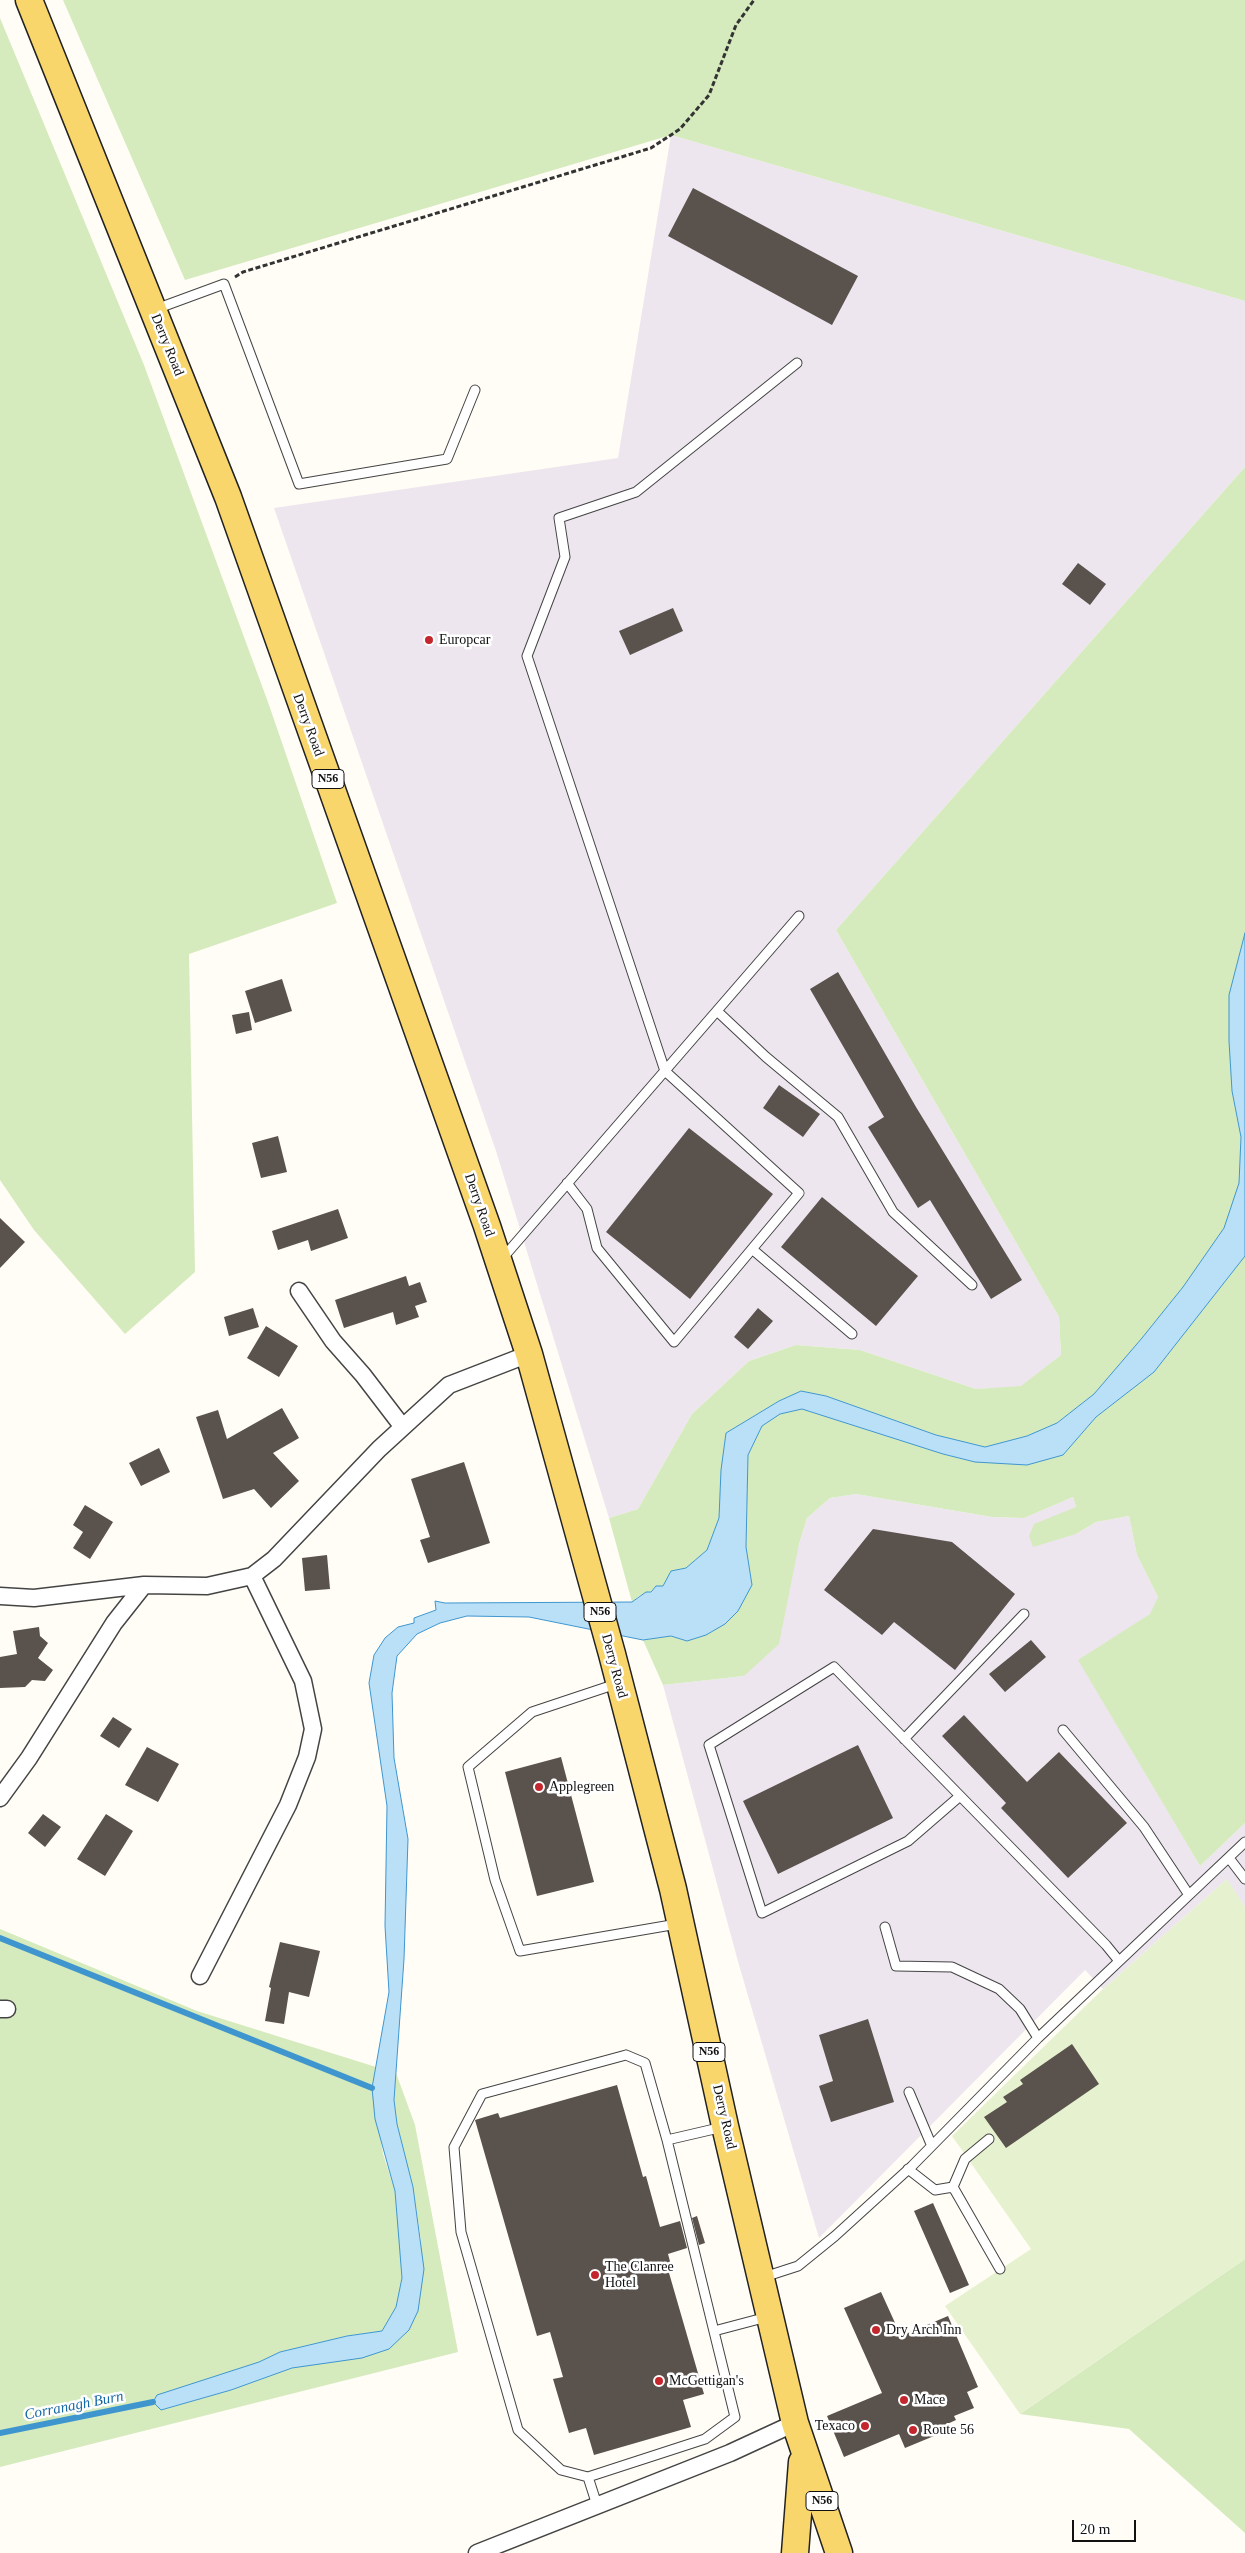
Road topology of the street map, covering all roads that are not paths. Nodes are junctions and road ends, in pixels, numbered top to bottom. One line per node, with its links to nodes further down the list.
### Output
1 (29, 0): 2 (main road, Derry Road / N56)
2 (153, 310): 4 (lane); 10 (main road, Derry Road / N56)
3 (798, 363): 7 (lane)
4 (476, 390)
5 (799, 916): 6 (lane)
6 (717, 1011): 7 (lane); 11 (lane)
7 (665, 1071): 8 (lane); 9 (lane)
8 (567, 1183): 9 (lane); 10 (lane)
9 (752, 1249): 13 (lane)
10 (498, 1264): 14 (main road, Derry Road / N56)
11 (972, 1285)
12 (299, 1291): 15 (street)
13 (852, 1334)
14 (528, 1354): 15 (street); 20 (main road, Derry Road / N56)
15 (402, 1426): 16 (street)
16 (252, 1576): 17 (street); 32 (street)
17 (144, 1585): 18 (street); 24 (street)
18 (0, 1596)
19 (1024, 1614): 22 (lane)
20 (619, 1683): 29 (main road, Derry Road / N56); 29 (lane)
21 (1063, 1730): 28 (lane)
22 (904, 1739): 23 (lane); 23 (lane)
23 (960, 1796): 31 (lane)
24 (0, 1798)
25 (1245, 1842): 26 (lane)
26 (1229, 1858): 27 (lane); 28 (lane)
27 (1245, 1879)
28 (1189, 1895): 31 (lane)
29 (680, 1923): 35 (main road, Derry Road / N56)
30 (885, 1927): 33 (lane)
31 (1119, 1961): 33 (lane)
32 (200, 1976)
33 (1038, 2038): 38 (lane)
34 (909, 2092): 38 (lane)
35 (725, 2126): 37 (lane); 42 (main road, Derry Road / N56)
36 (989, 2139): 40 (lane)
37 (667, 2140): 44 (lane); 47 (lane)
38 (931, 2144): 39 (lane)
39 (908, 2169): 40 (lane); 42 (lane)
40 (953, 2187): 41 (lane)
41 (1000, 2269)
42 (761, 2277): 43 (main road, Derry Road / N56)
43 (769, 2316): 44 (lane); 45 (main road, Derry Road / N56)
44 (714, 2331): 47 (lane)
45 (795, 2424): 46 (main road, Derry Road / N56); 48 (street)
46 (802, 2450): 50 (main road, Derry Road / N56); 51 (main road, Derry Road / N56)
47 (588, 2476): 48 (lane)
48 (597, 2505): 49 (street)
49 (477, 2553)
50 (795, 2553)
51 (839, 2553)

